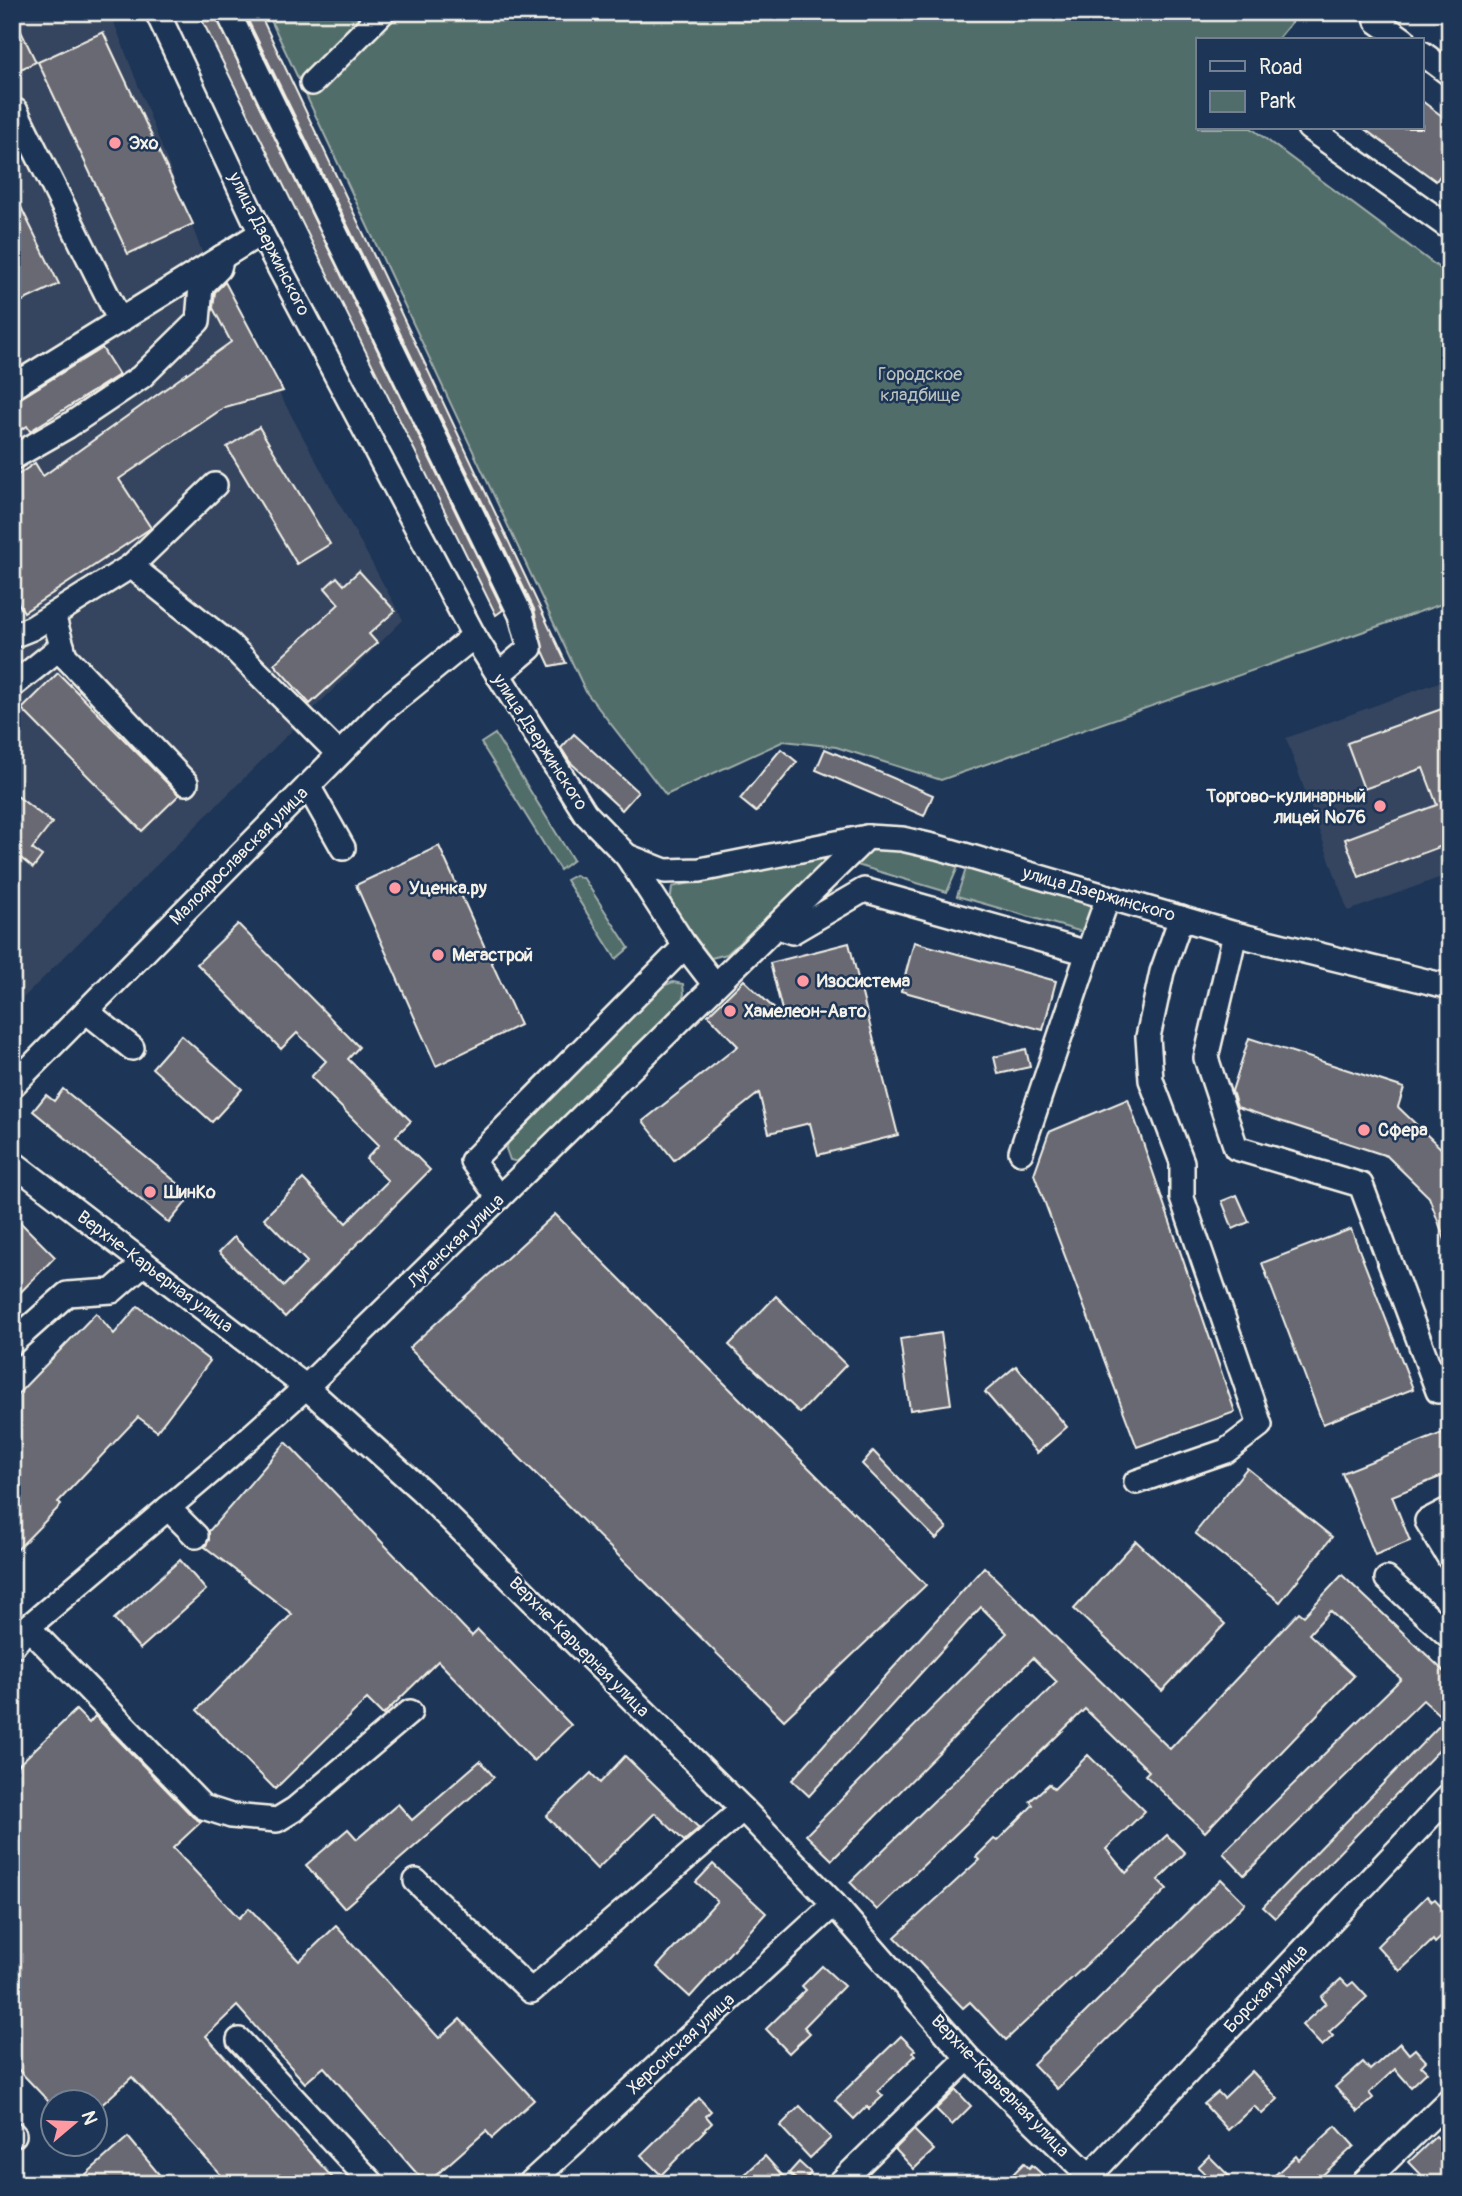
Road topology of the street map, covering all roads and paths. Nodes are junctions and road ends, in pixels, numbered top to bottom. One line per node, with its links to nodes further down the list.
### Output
1 (158, 12): 12 (street, улица Дзержинского)
2 (228, 12): 23 (street)
3 (383, 12): 8 (street)
4 (1384, 12): 5 (street)
5 (1401, 38)
6 (1424, 54): 7 (street)
7 (1450, 74)
8 (312, 83)
9 (16, 111): 14 (street)
10 (1312, 130): 11 (street)
11 (1450, 228)
12 (261, 233): 13 (street); 21 (street, улица Дзержинского)
13 (222, 257): 14 (street); 16 (street)
14 (120, 321): 15 (street)
15 (15, 380)
16 (12, 457)
17 (215, 485): 18 (street)
18 (131, 566): 19 (street); 25 (street)
19 (53, 615): 20 (street); 22 (street)
20 (12, 636)
21 (474, 636): 23 (street, улица Дзержинского); 25 (street, Малоярославская улица)
22 (62, 646): 24 (street); 26 (street)
23 (498, 675): 30 (street, улица Дзержинского)
24 (12, 686)
25 (339, 754): 27 (street, Малоярославская улица)
26 (186, 783)
27 (308, 786): 29 (street); 39 (street, Малоярославская улица)
28 (867, 837): 30 (street, улица Дзержинского); 31 (street, улица Дзержинского); 33 (street, Луганская улица)
29 (343, 848)
30 (627, 856): 35 (street)
31 (1108, 897): 32 (street, улица Дзержинского); 36 (street)
32 (1181, 918): 34 (street, улица Дзержинского); 49 (street)
33 (776, 926): 36 (street); 37 (street, Луганская улица)
34 (1235, 934): 38 (street, улица Дзержинского); 48 (street)
35 (685, 946): 37 (street); 44 (street)
36 (1088, 953): 42 (street)
37 (715, 985): 44 (street, Луганская улица)
38 (1450, 987)
39 (86, 1011): 40 (street); 41 (street, Малоярославская улица)
40 (132, 1048)
41 (12, 1086)
42 (1021, 1152)
43 (12, 1162): 45 (street, Верхне-Карьерная улица)
44 (499, 1198): 47 (street, Луганская улица)
45 (144, 1263): 46 (street); 47 (street, Верхне-Карьерная улица)
46 (12, 1343)
47 (306, 1387): 50 (street, Луганская улица); 60 (street, Верхне-Карьерная улица)
48 (1438, 1391)
49 (1136, 1482)
50 (168, 1508): 52 (street); 55 (street, Луганская улица)
51 (1450, 1509): 53 (street)
52 (196, 1536)
53 (1450, 1559)
54 (1387, 1579): 56 (street)
55 (28, 1627): 57 (street, Луганская улица); 58 (street)
56 (1450, 1637)
57 (12, 1647)
58 (410, 1712)
59 (1450, 1795): 66 (street, Борская улица)
60 (743, 1809): 61 (street); 62 (street, Верхне-Карьерная улица)
61 (416, 1881)
62 (834, 1904): 64 (street, Верхне-Карьерная улица); 68 (street, Херсонская улица)
63 (239, 2040): 67 (street)
64 (968, 2058): 66 (street, Верхне-Карьерная улица); 69 (street)
65 (1450, 2098): 70 (street)
66 (1090, 2181)
67 (373, 2184)
68 (529, 2184)
69 (839, 2184)
70 (1362, 2184)

